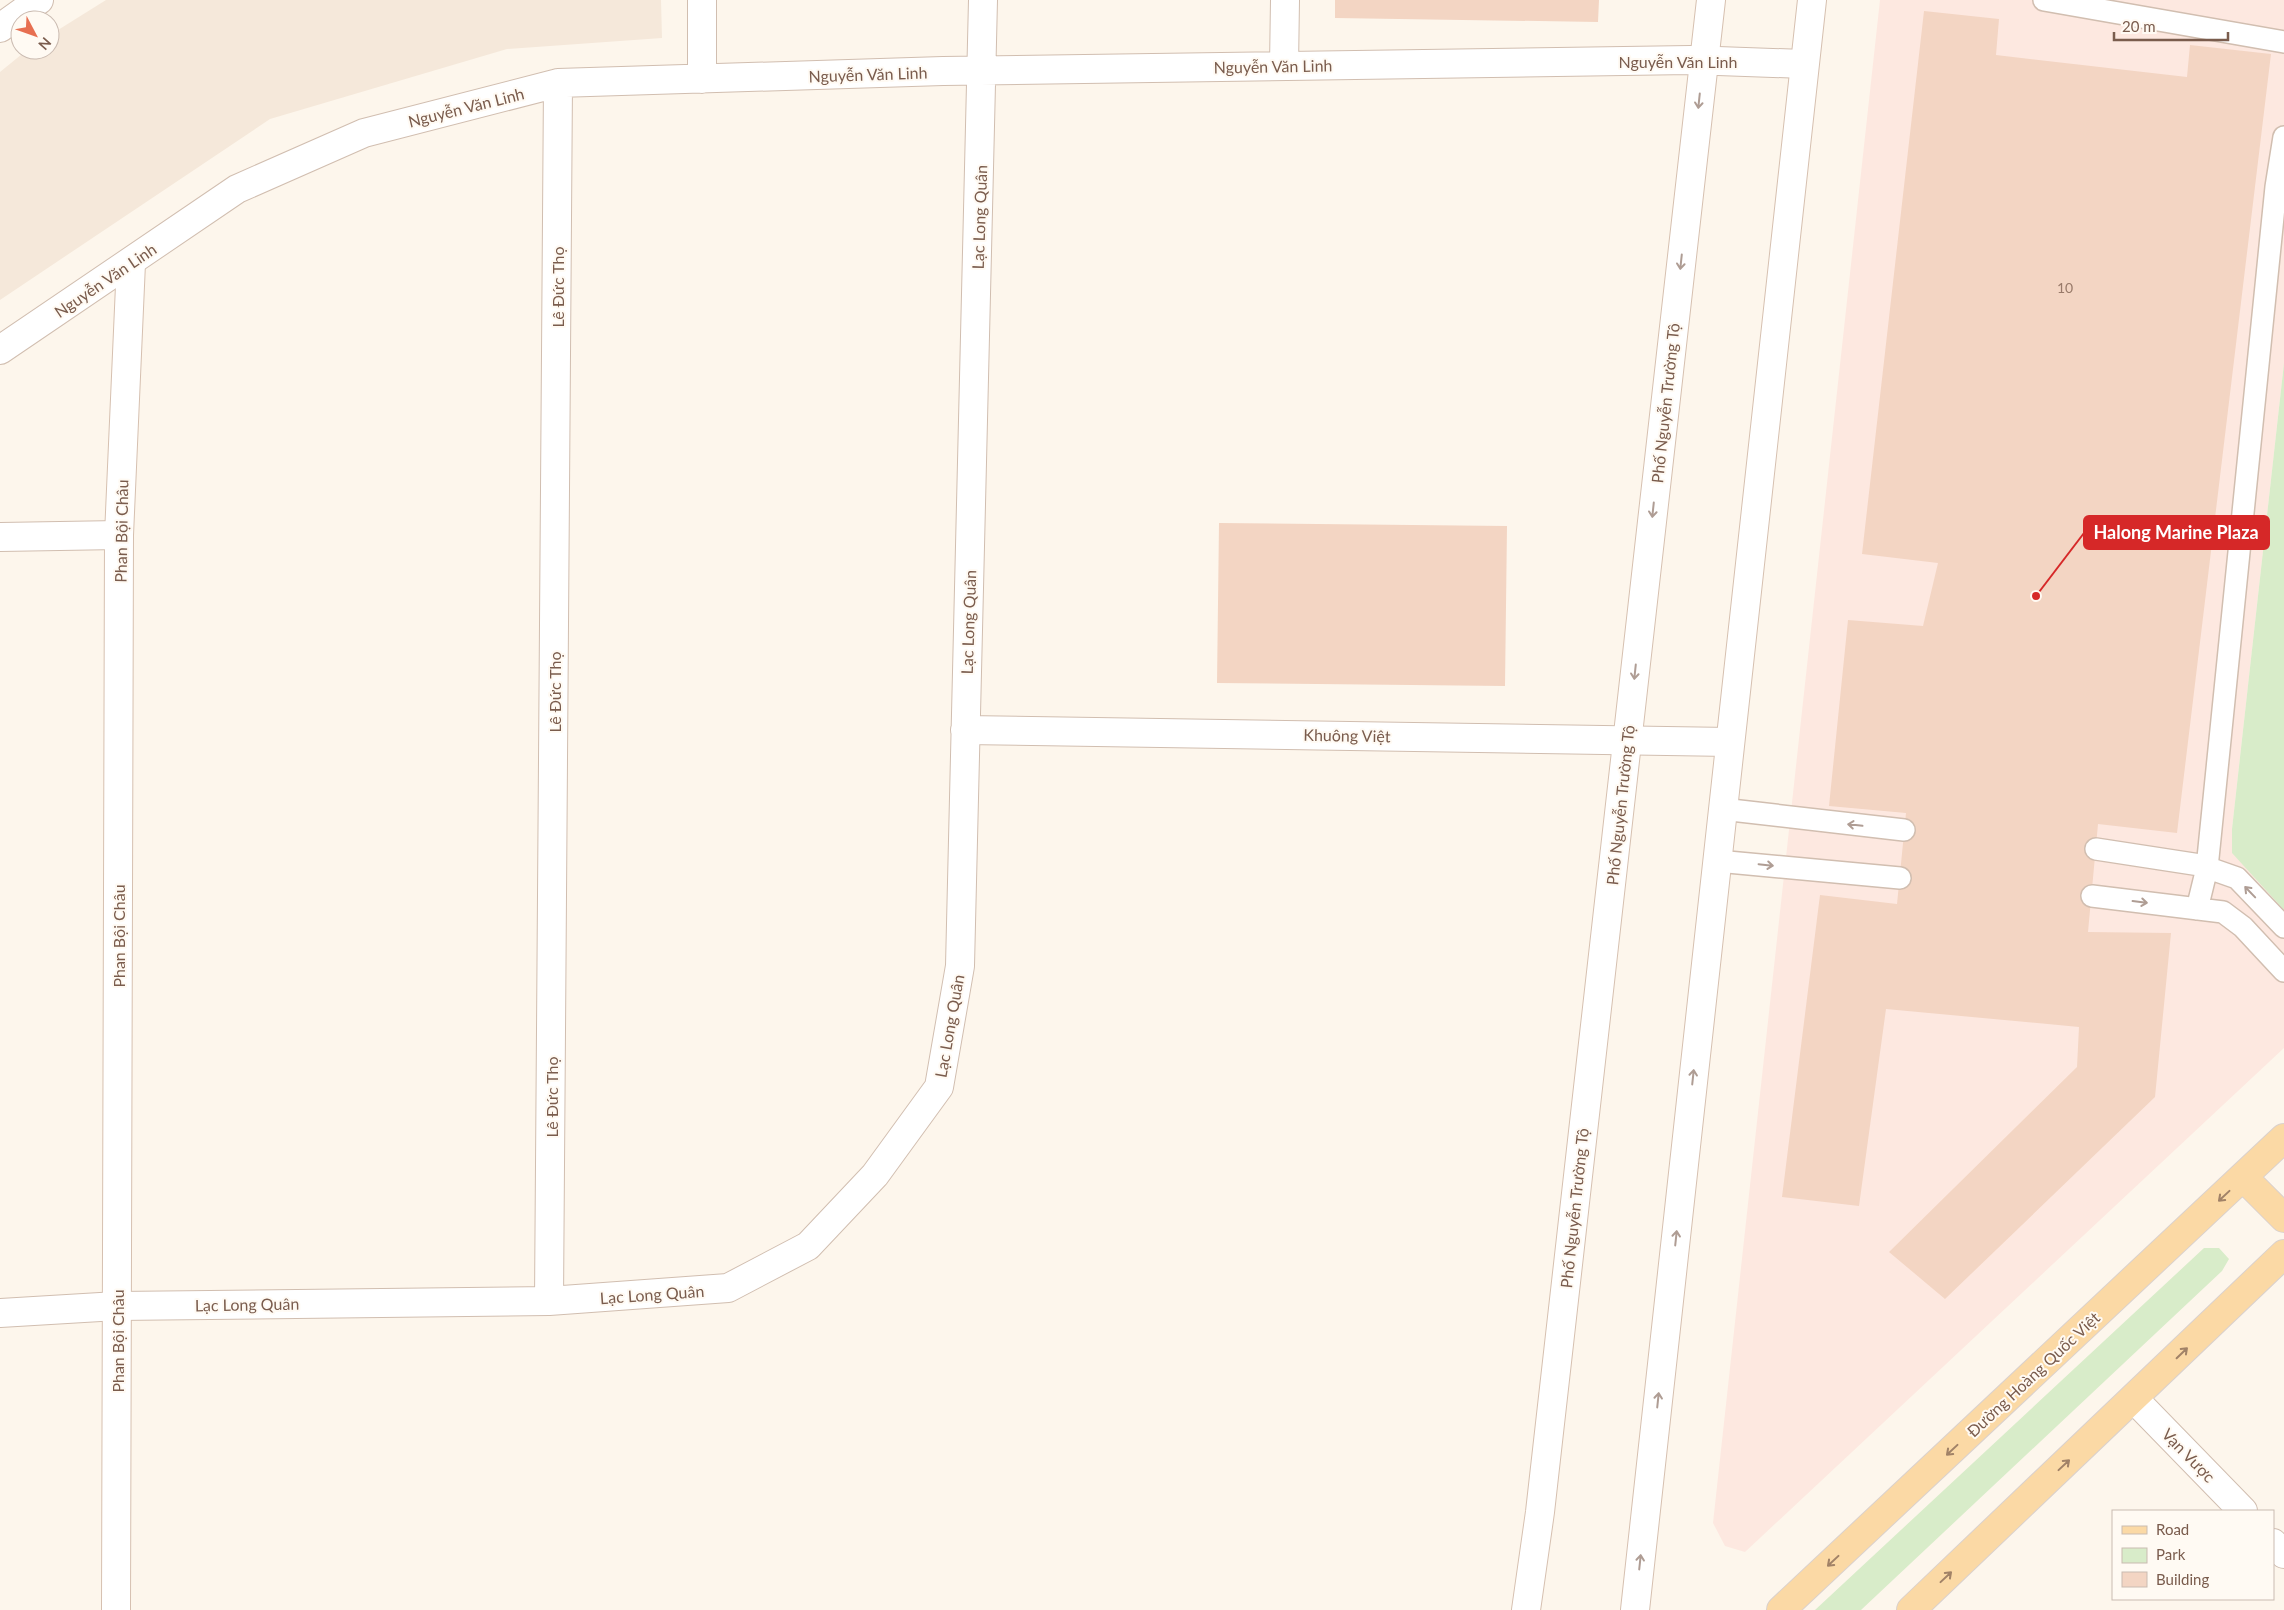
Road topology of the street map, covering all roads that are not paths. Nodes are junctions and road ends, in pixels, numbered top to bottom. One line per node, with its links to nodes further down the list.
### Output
1 (39, 0): 8 (street)
2 (702, 0): 14 (street)
3 (983, 0): 13 (street, Lạc Long Quân)
4 (1285, 0): 12 (street)
5 (1711, 0): 10 (street, Phố Nguyễn Trường Tộ)
6 (1812, 0): 11 (street)
7 (2044, 0): 9 (lane)
8 (0, 28)
9 (2284, 42)
10 (1704, 59): 11 (street, Nguyễn Văn Linh); 12 (street, Nguyễn Văn Linh); 22 (street, Phố Nguyễn Trường Tộ, one-way to 22)
11 (1804, 64): 23 (street)
12 (1284, 66): 13 (street, Nguyễn Văn Linh)
13 (983, 71): 14 (street, Nguyễn Văn Linh); 21 (street, Lạc Long Quân)
14 (702, 79): 15 (street, Nguyễn Văn Linh)
15 (558, 83): 17 (street, Nguyễn Văn Linh); 38 (street, Lê Đức Thọ)
16 (2284, 137): 28 (lane)
17 (131, 263): 18 (street, Nguyễn Văn Linh); 19 (street, Phan Bội Châu)
18 (0, 350)
19 (119, 535): 20 (street); 39 (street, Phan Bội Châu)
20 (0, 536)
21 (965, 730): 22 (street, Khuông Việt); 38 (street, Lạc Long Quân)
22 (1627, 740): 23 (street, Khuông Việt); 46 (street, Phố Nguyễn Trường Tộ)
23 (1730, 742): 24 (street)
24 (1722, 809): 25 (lane, one-way to 24); 27 (street)
25 (1904, 830)
26 (2096, 849): 28 (lane)
27 (1717, 860): 29 (lane, one-way to 29); 47 (street, one-way to 27)
28 (2207, 868): 31 (lane); 32 (lane, one-way to 28)
29 (1900, 878)
30 (2092, 896): 31 (lane, one-way to 31)
31 (2197, 909): 33 (lane)
32 (2284, 927)
33 (2284, 971)
34 (2284, 1138): 35 (main road, Đường Hoàng Quốc Việt)
35 (2243, 1177): 36 (main road); 48 (main road, Đường Hoàng Quốc Việt, one-way to 48)
36 (2284, 1218)
37 (2284, 1254): 41 (main road, one-way to 37)
38 (550, 1301): 39 (street, Lạc Long Quân)
39 (117, 1306): 40 (street, Lạc Long Quân); 45 (street, Phan Bội Châu)
40 (0, 1313)
41 (2134, 1399): 42 (street, Vạn Vược); 49 (main road, one-way to 41)
42 (2242, 1510)
43 (2274, 1543): 44 (street)
44 (2284, 1554)
45 (116, 1610)
46 (1526, 1610)
47 (1635, 1610)
48 (1781, 1610)
49 (1911, 1610)

